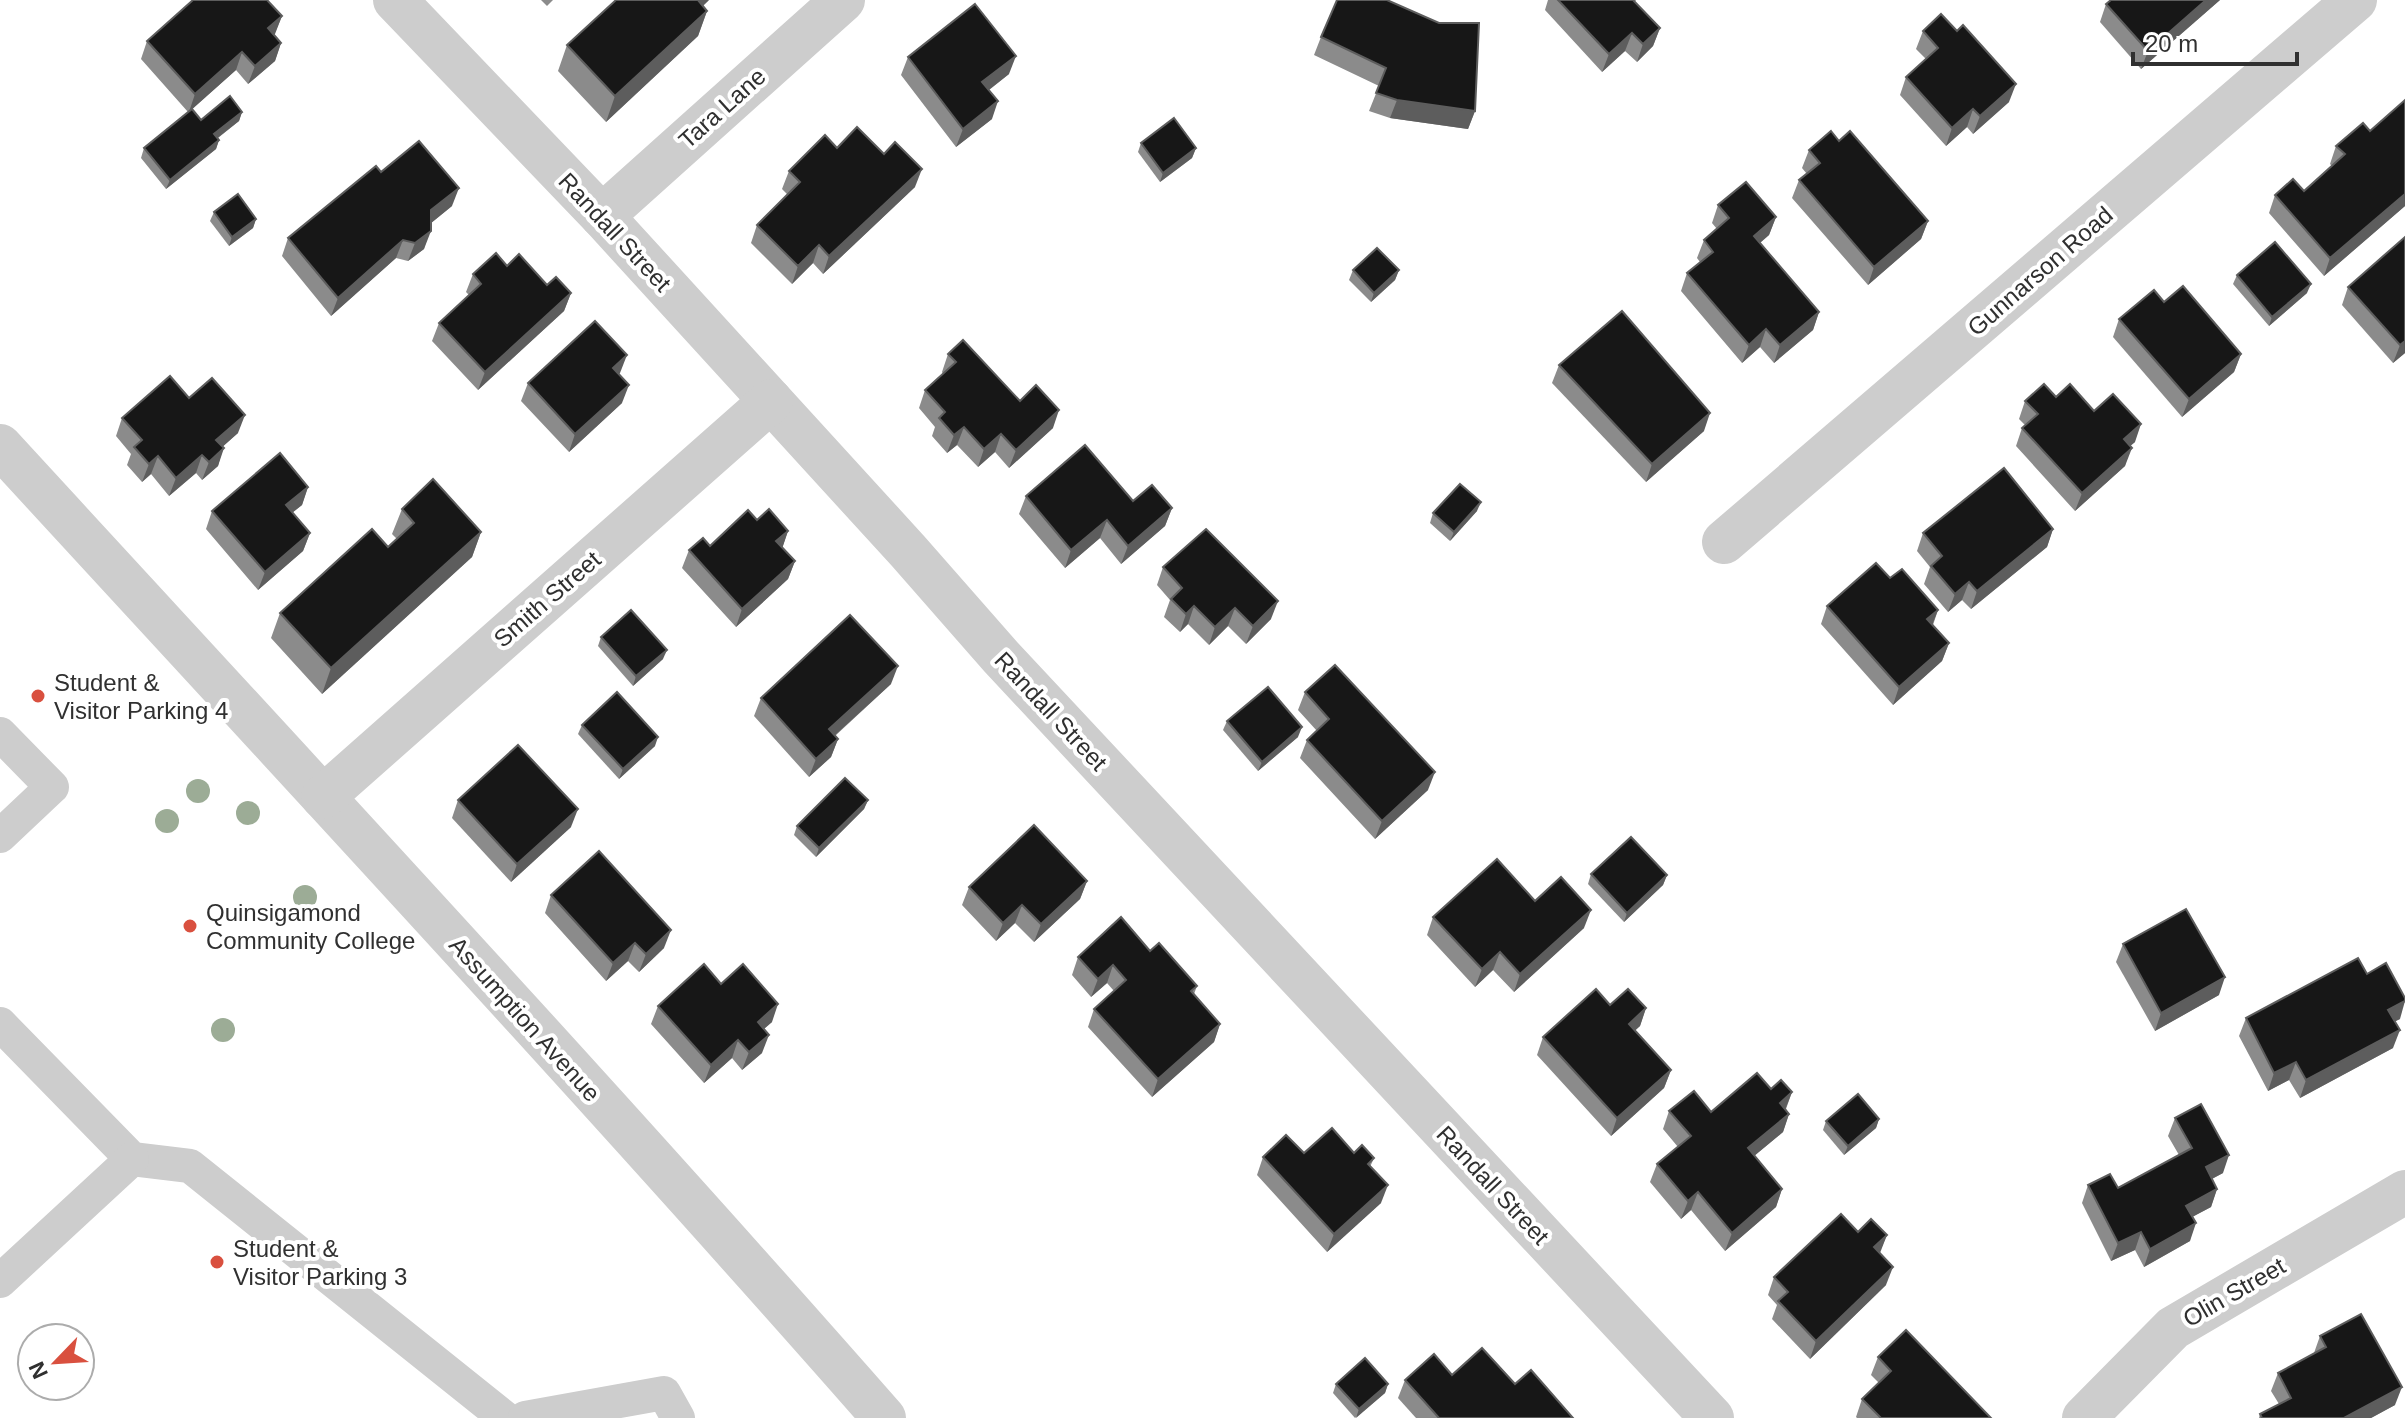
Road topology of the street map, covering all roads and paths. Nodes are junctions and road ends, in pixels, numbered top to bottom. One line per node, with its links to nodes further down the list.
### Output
1 (395, 0): 4 (street, Randall Street)
2 (843, 0): 4 (street, Tara Lane)
3 (2355, 0): 7 (street, Gunnarson Road)
4 (602, 216): 5 (street, Randall Street)
5 (771, 401): 9 (street, Smith Street); 19 (street, Randall Street)
6 (0, 446): 9 (street, Assumption Avenue)
7 (1724, 542)
8 (0, 734): 10 (lane)
9 (323, 797): 18 (street, Assumption Avenue)
10 (0, 836)
11 (0, 1024): 12 (lane)
12 (132, 1159): 14 (lane); 15 (lane)
13 (2405, 1192): 20 (street, Olin Street)
14 (0, 1281)
15 (505, 1418)
16 (525, 1418): 17 (lane)
17 (678, 1418)
18 (884, 1418)
19 (1712, 1418)
20 (2084, 1418)

